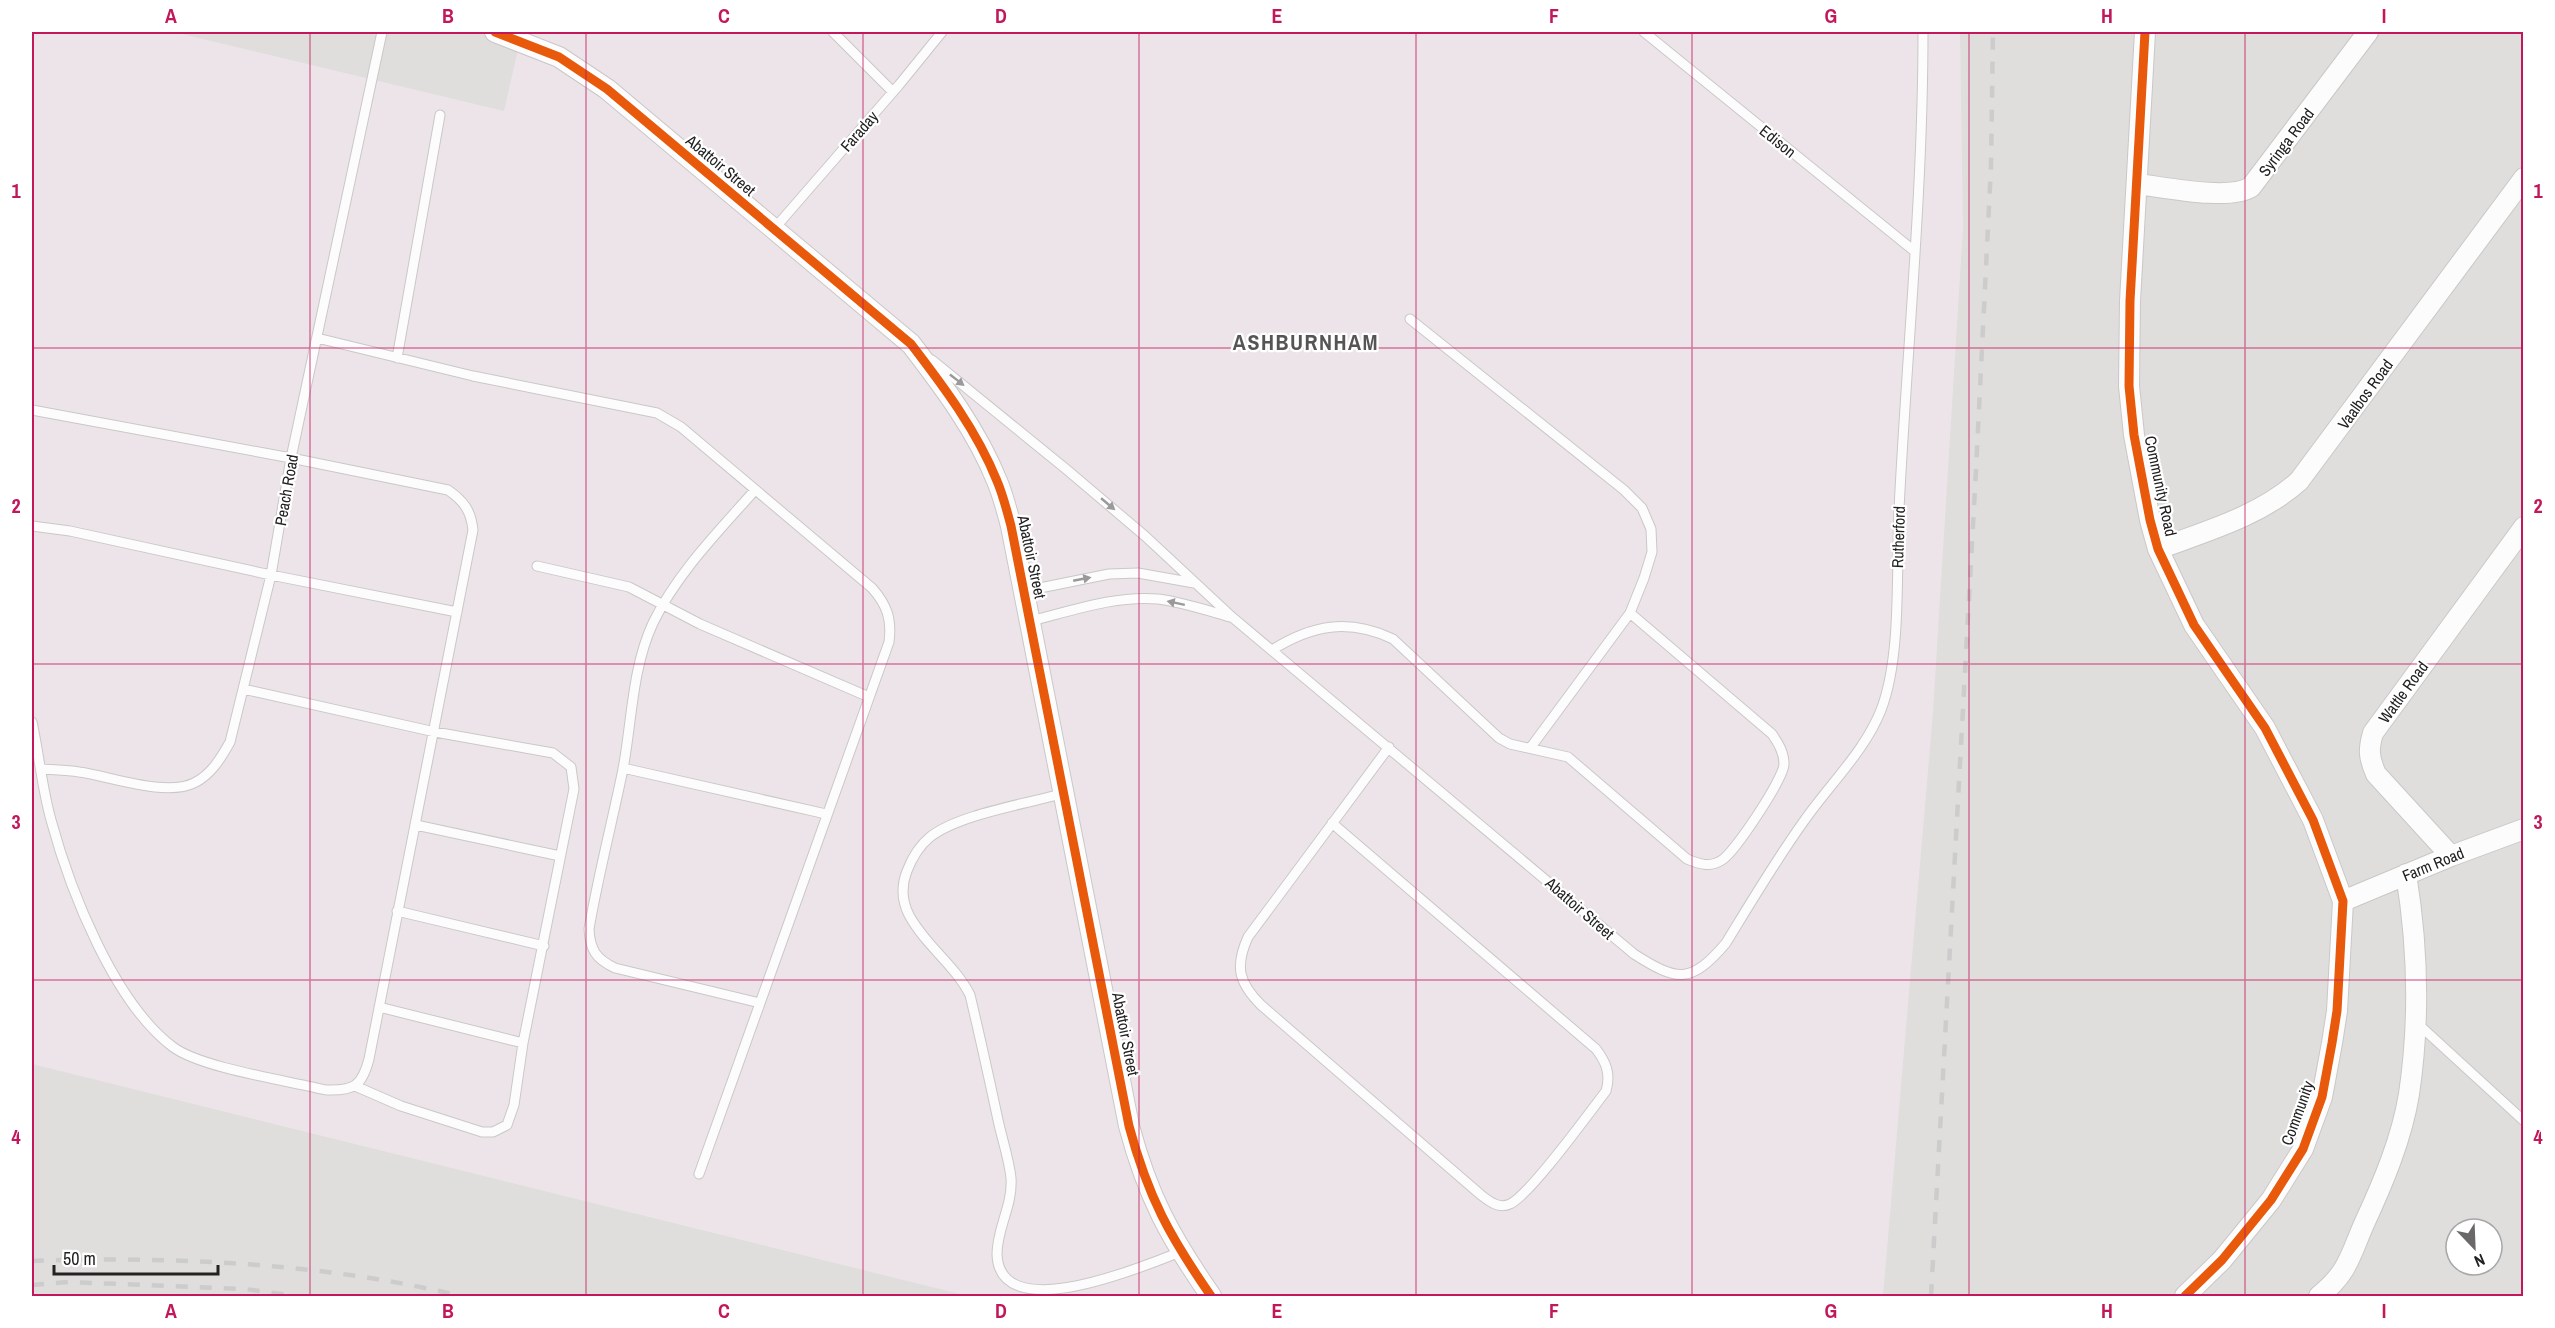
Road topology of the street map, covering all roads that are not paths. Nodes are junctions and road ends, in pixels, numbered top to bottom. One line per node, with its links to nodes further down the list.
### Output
1 (382, 32): 16 (lane, Peach Road)
2 (495, 32): 13 (street, Abattoir Street)
3 (833, 32): 9 (lane)
4 (942, 32): 9 (lane, Faraday)
5 (1644, 32): 14 (lane, Edison)
6 (1923, 32): 14 (lane, Rutherford)
7 (2145, 32): 12 (street, Community Road)
8 (2368, 32): 12 (street, Syringa Road)
9 (893, 92): 13 (lane, Faraday)
10 (440, 115): 18 (lane)
11 (2523, 178): 24 (street, Vaalbos Road)
12 (2137, 184): 24 (street, Community Road)
13 (774, 229): 17 (street, Abattoir Street)
14 (1913, 250): 54 (lane, Rutherford)
15 (1410, 319): 31 (lane)
16 (317, 338): 18 (lane); 20 (lane, Peach Road)
17 (911, 344): 27 (lane, Abattoir Street, one-way to 27); 28 (street, Abattoir Street)
18 (397, 358): 21 (lane)
19 (32, 410): 20 (lane)
20 (291, 458): 26 (lane, Peach Road); 30 (lane)
21 (755, 490): 29 (lane); 36 (lane)
22 (32, 526): 26 (lane)
23 (2523, 527): 49 (street, Wattle Road)
24 (2158, 549): 51 (street, Community Road)
25 (537, 567): 29 (lane)
26 (271, 575): 30 (lane); 35 (lane, Peach Road)
27 (1195, 583): 28 (lane, Abattoir Street, one-way to 27); 32 (lane, Abattoir Street)
28 (1025, 591): 33 (street, Abattoir Street)
29 (665, 604): 36 (lane); 41 (lane)
30 (457, 612): 38 (lane)
31 (1630, 613): 40 (lane); 40 (lane)
32 (1232, 617): 33 (lane, Abattoir Street, one-way to 33); 34 (lane, Abattoir Street)
33 (1031, 621): 43 (street, Abattoir Street)
34 (1272, 650): 39 (lane, Abattoir Street); 40 (lane)
35 (243, 689): 38 (lane); 42 (lane, Peach Road)
36 (869, 697): 44 (lane)
37 (32, 722): 42 (lane)
38 (435, 732): 46 (lane); 48 (lane)
39 (1389, 747): 45 (lane); 54 (lane, Abattoir Street)
40 (1531, 747)
41 (623, 768): 44 (lane); 55 (lane)
42 (42, 769): 59 (lane)
43 (1065, 793): 62 (street, Abattoir Street); 62 (lane)
44 (826, 814): 55 (lane)
45 (1332, 823): 45 (lane)
46 (416, 825): 48 (lane); 52 (lane)
47 (2523, 829): 49 (street, Farm Road)
48 (560, 856): 53 (lane)
49 (2451, 856): 50 (street, Farm Road)
50 (2406, 874): 51 (street, Farm Road); 57 (street)
51 (2343, 901): 65 (street, Community)
52 (397, 911): 53 (lane); 56 (lane)
53 (543, 946): 58 (lane)
54 (1686, 975)
55 (760, 1003): 61 (lane)
56 (379, 1007): 58 (lane); 59 (lane)
57 (2416, 1022): 60 (lane); 63 (street)
58 (523, 1043): 59 (lane)
59 (355, 1086)
60 (2523, 1120)
61 (699, 1174)
62 (1180, 1252): 64 (street, Abattoir Street)
63 (2341, 1277): 66 (street); 67 (lane)
64 (1211, 1296)
65 (2185, 1296)
66 (2319, 1296)
67 (2335, 1296)

